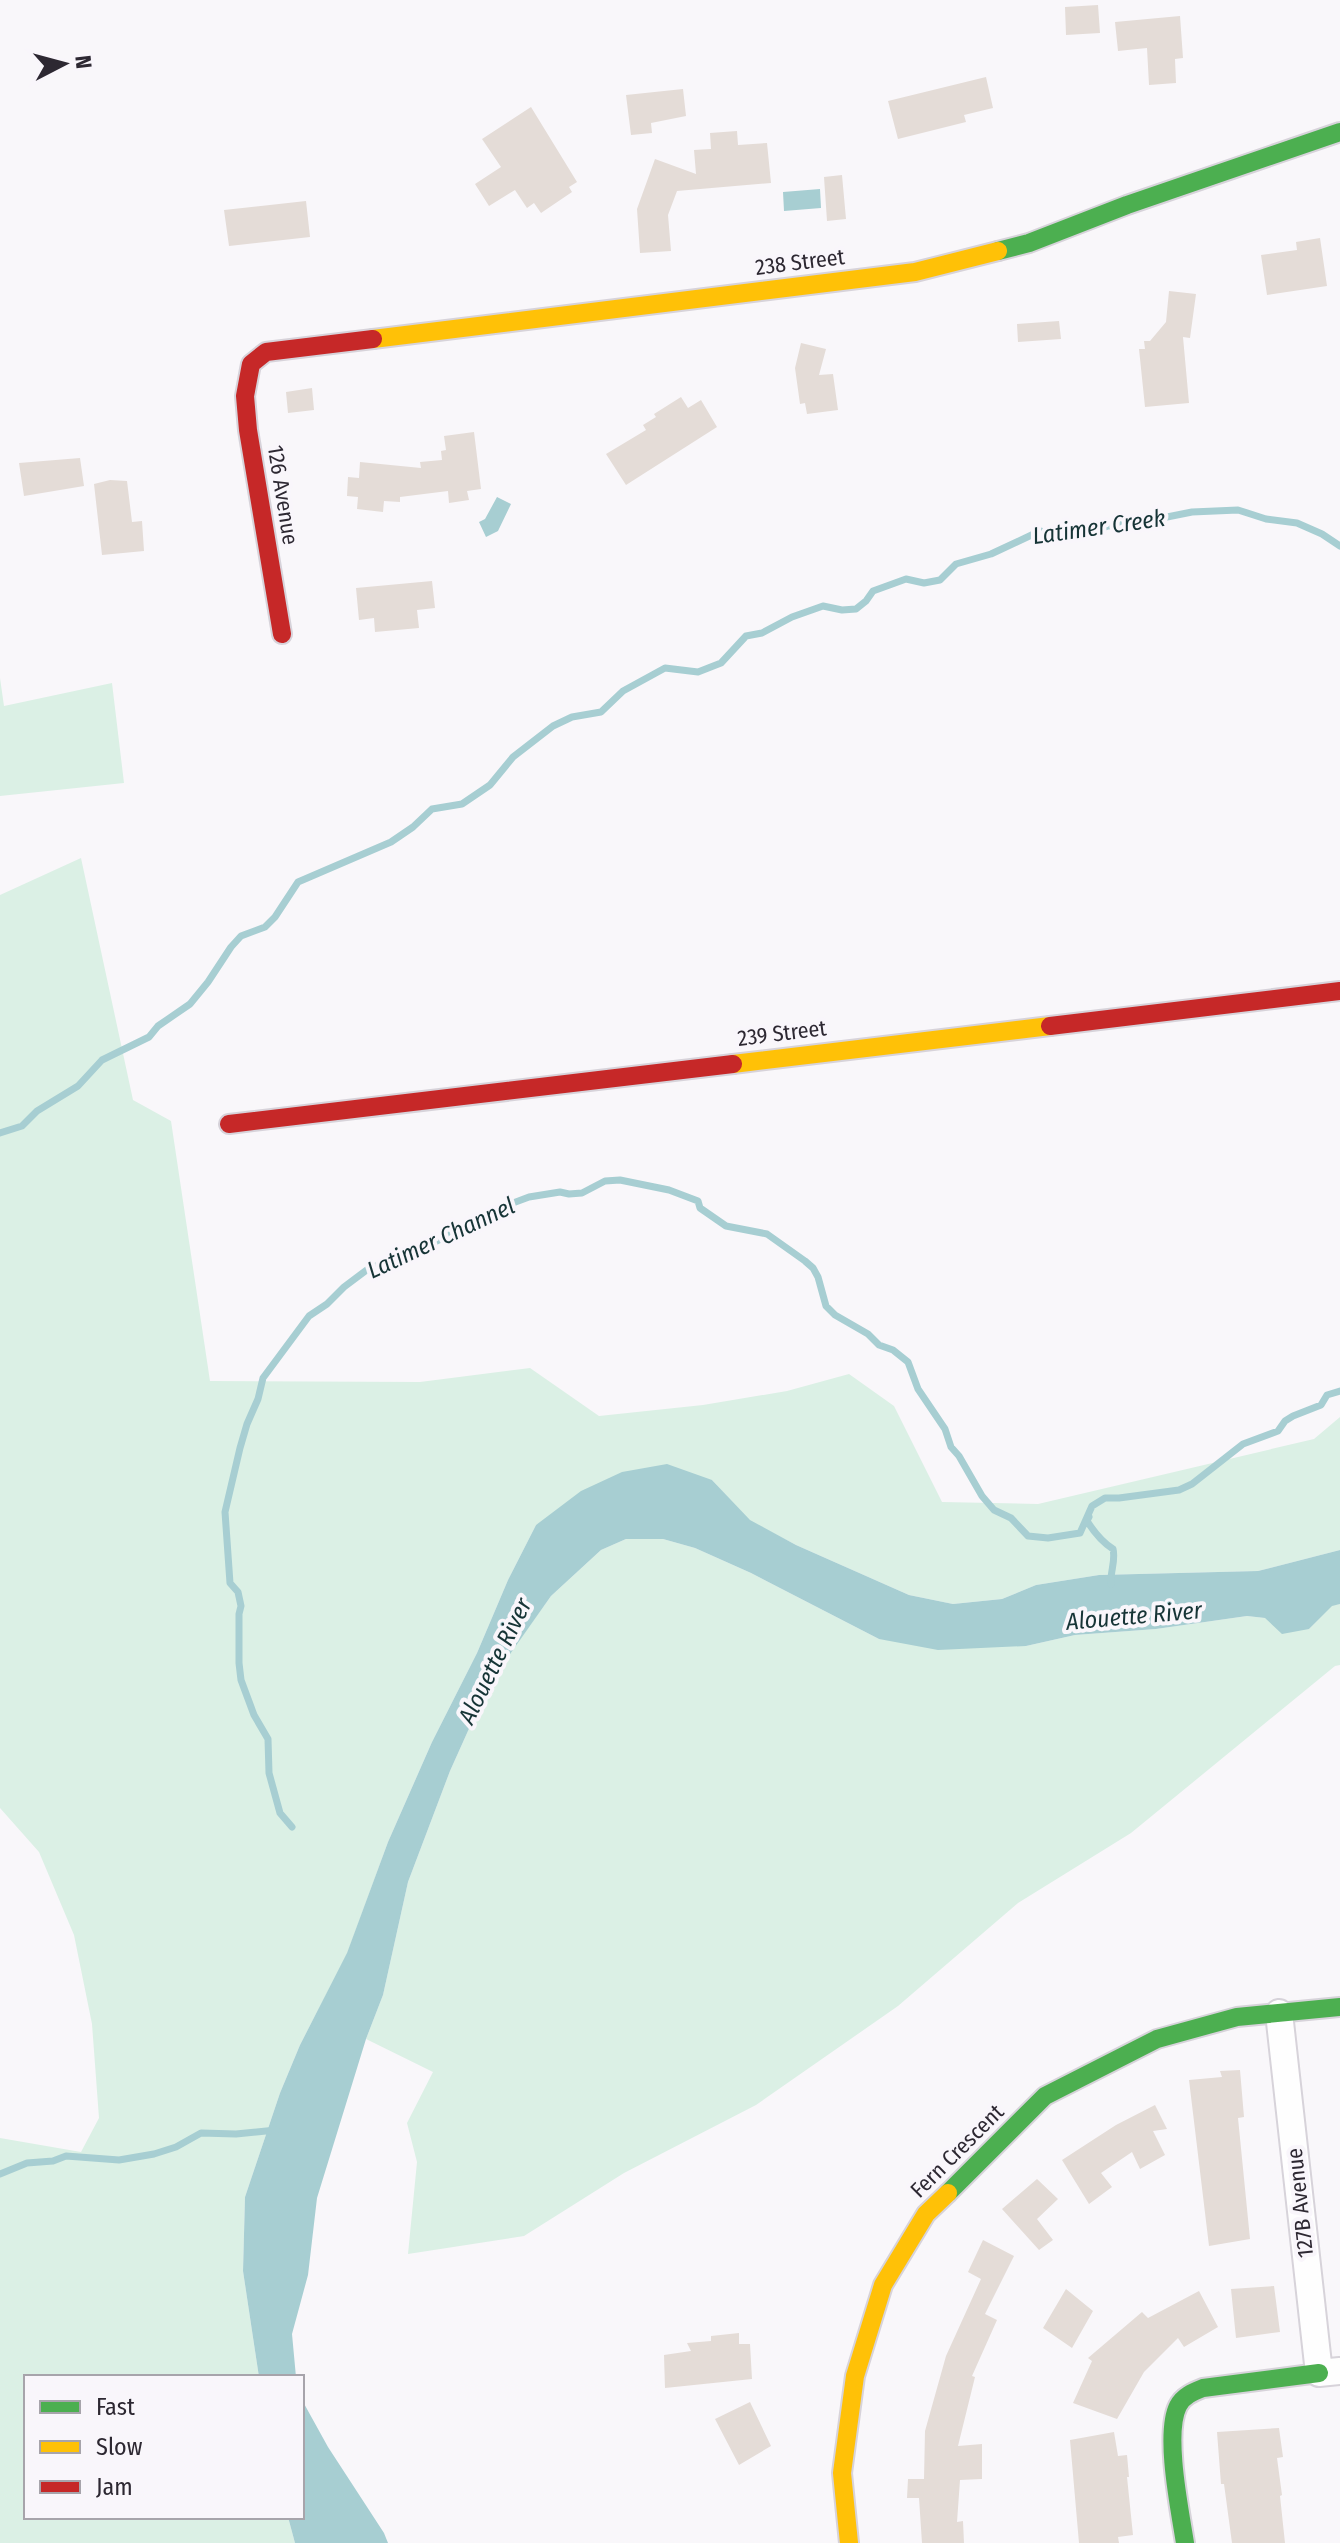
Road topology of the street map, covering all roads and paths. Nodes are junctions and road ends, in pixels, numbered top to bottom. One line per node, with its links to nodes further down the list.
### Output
1 (1340, 132): 2 (street, 238 Street)
2 (251, 364): 3 (street, 126 Avenue)
3 (282, 634)
4 (1340, 991): 5 (street, 239 Street)
5 (229, 1124)
6 (1340, 2007): 7 (street, Fern Crescent)
7 (1279, 2013): 8 (street, 127B Avenue); 9 (street, Fern Crescent)
8 (1329, 2372): 10 (street)
9 (849, 2543)
10 (1185, 2543)

